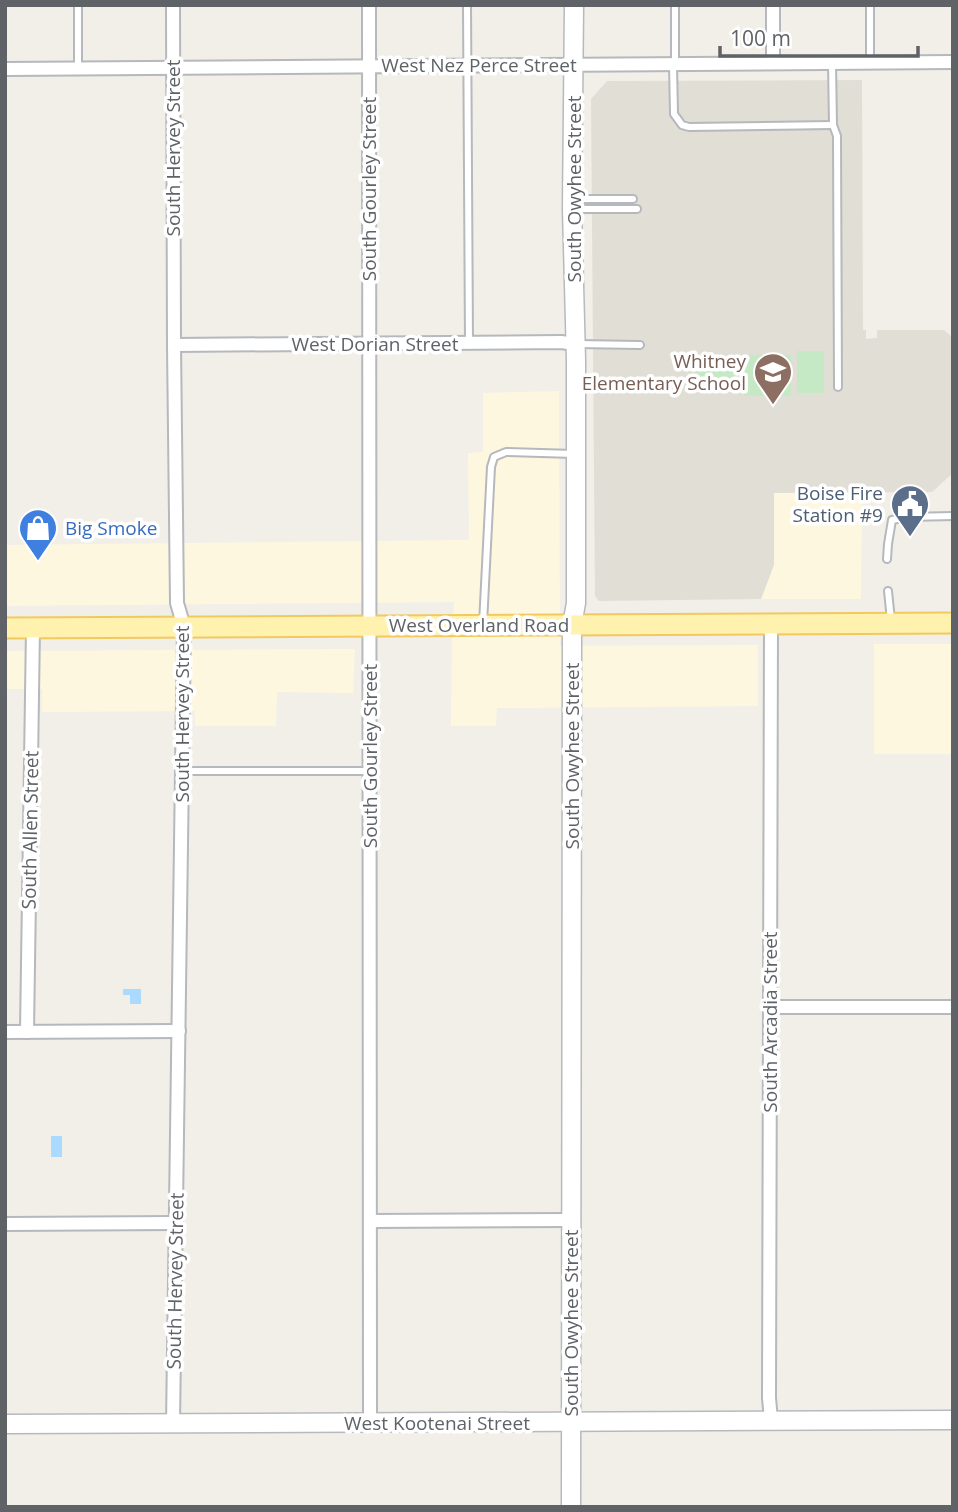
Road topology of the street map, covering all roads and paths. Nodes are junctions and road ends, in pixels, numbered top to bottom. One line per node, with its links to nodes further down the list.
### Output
1 (78, 5): 17 (lane)
2 (173, 5): 18 (street, South Hervey Street)
3 (369, 5): 16 (street, South Gourley Street)
4 (467, 5): 14 (lane)
5 (573, 5): 15 (street, South Owyhee Street)
6 (675, 5): 13 (lane)
7 (773, 5): 10 (street)
8 (870, 5): 12 (lane)
9 (953, 62): 12 (street, West Nez Perce Street)
10 (773, 63): 11 (street, West Nez Perce Street); 13 (street, West Nez Perce Street)
11 (832, 63): 12 (street, West Nez Perce Street); 20 (lane)
12 (870, 63)
13 (674, 64): 15 (street, West Nez Perce Street); 20 (lane)
14 (467, 65): 15 (street, West Nez Perce Street); 16 (street, West Nez Perce Street); 24 (lane)
15 (573, 65): 22 (street, South Owyhee Street)
16 (369, 66): 18 (street, West Nez Perce Street); 25 (street, South Gourley Street)
17 (78, 68): 18 (street, West Nez Perce Street); 19 (street, West Nez Perce Street)
18 (173, 68): 27 (street, South Hervey Street)
19 (5, 69)
20 (833, 125): 29 (lane)
21 (633, 199): 22 (lane)
22 (572, 204): 23 (lane); 26 (street, South Owyhee Street)
23 (638, 209)
24 (469, 343): 25 (street, West Dorian Street); 26 (street, West Dorian Street)
25 (370, 344): 27 (street, West Dorian Street); 39 (street, South Gourley Street)
26 (575, 344): 28 (lane); 30 (street, South Owyhee Street)
27 (174, 345): 40 (street, South Hervey Street)
28 (640, 345)
29 (838, 387)
30 (576, 454): 37 (lane); 38 (street, South Owyhee Street)
31 (953, 516): 32 (lane)
32 (887, 559)
33 (888, 591): 36 (lane)
34 (953, 623): 36 (main road, West Overland Road)
35 (771, 624): 36 (main road, West Overland Road); 38 (main road, West Overland Road); 45 (street, South Arcadia Street)
36 (891, 624)
37 (483, 625): 38 (main road, West Overland Road); 39 (main road, West Overland Road)
38 (572, 625): 50 (street, South Owyhee Street)
39 (370, 626): 40 (main road, West Overland Road); 44 (street, South Gourley Street)
40 (184, 627): 42 (main road, West Overland Road); 43 (street, South Hervey Street)
41 (5, 628): 42 (main road, West Overland Road)
42 (33, 628): 49 (street, South Allen Street)
43 (183, 771): 44 (lane); 47 (street, South Hervey Street)
44 (370, 771): 51 (street, South Gourley Street)
45 (770, 1007): 46 (street); 54 (street, South Arcadia Street)
46 (953, 1007)
47 (179, 1031): 49 (street); 52 (street, South Hervey Street)
48 (5, 1032): 49 (street)
49 (27, 1032)
50 (571, 1220): 51 (street); 57 (street, South Owyhee Street)
51 (371, 1221): 56 (street, South Gourley Street)
52 (176, 1223): 53 (street); 59 (street, South Hervey Street)
53 (5, 1224)
54 (771, 1420): 55 (street, West Kootenai Street); 57 (street, West Kootenai Street)
55 (953, 1420)
56 (370, 1423): 57 (street, West Kootenai Street); 59 (street, West Kootenai Street)
57 (571, 1423): 60 (street, South Owyhee Street)
58 (5, 1424): 59 (street, West Kootenai Street)
59 (173, 1424)
60 (571, 1507)

